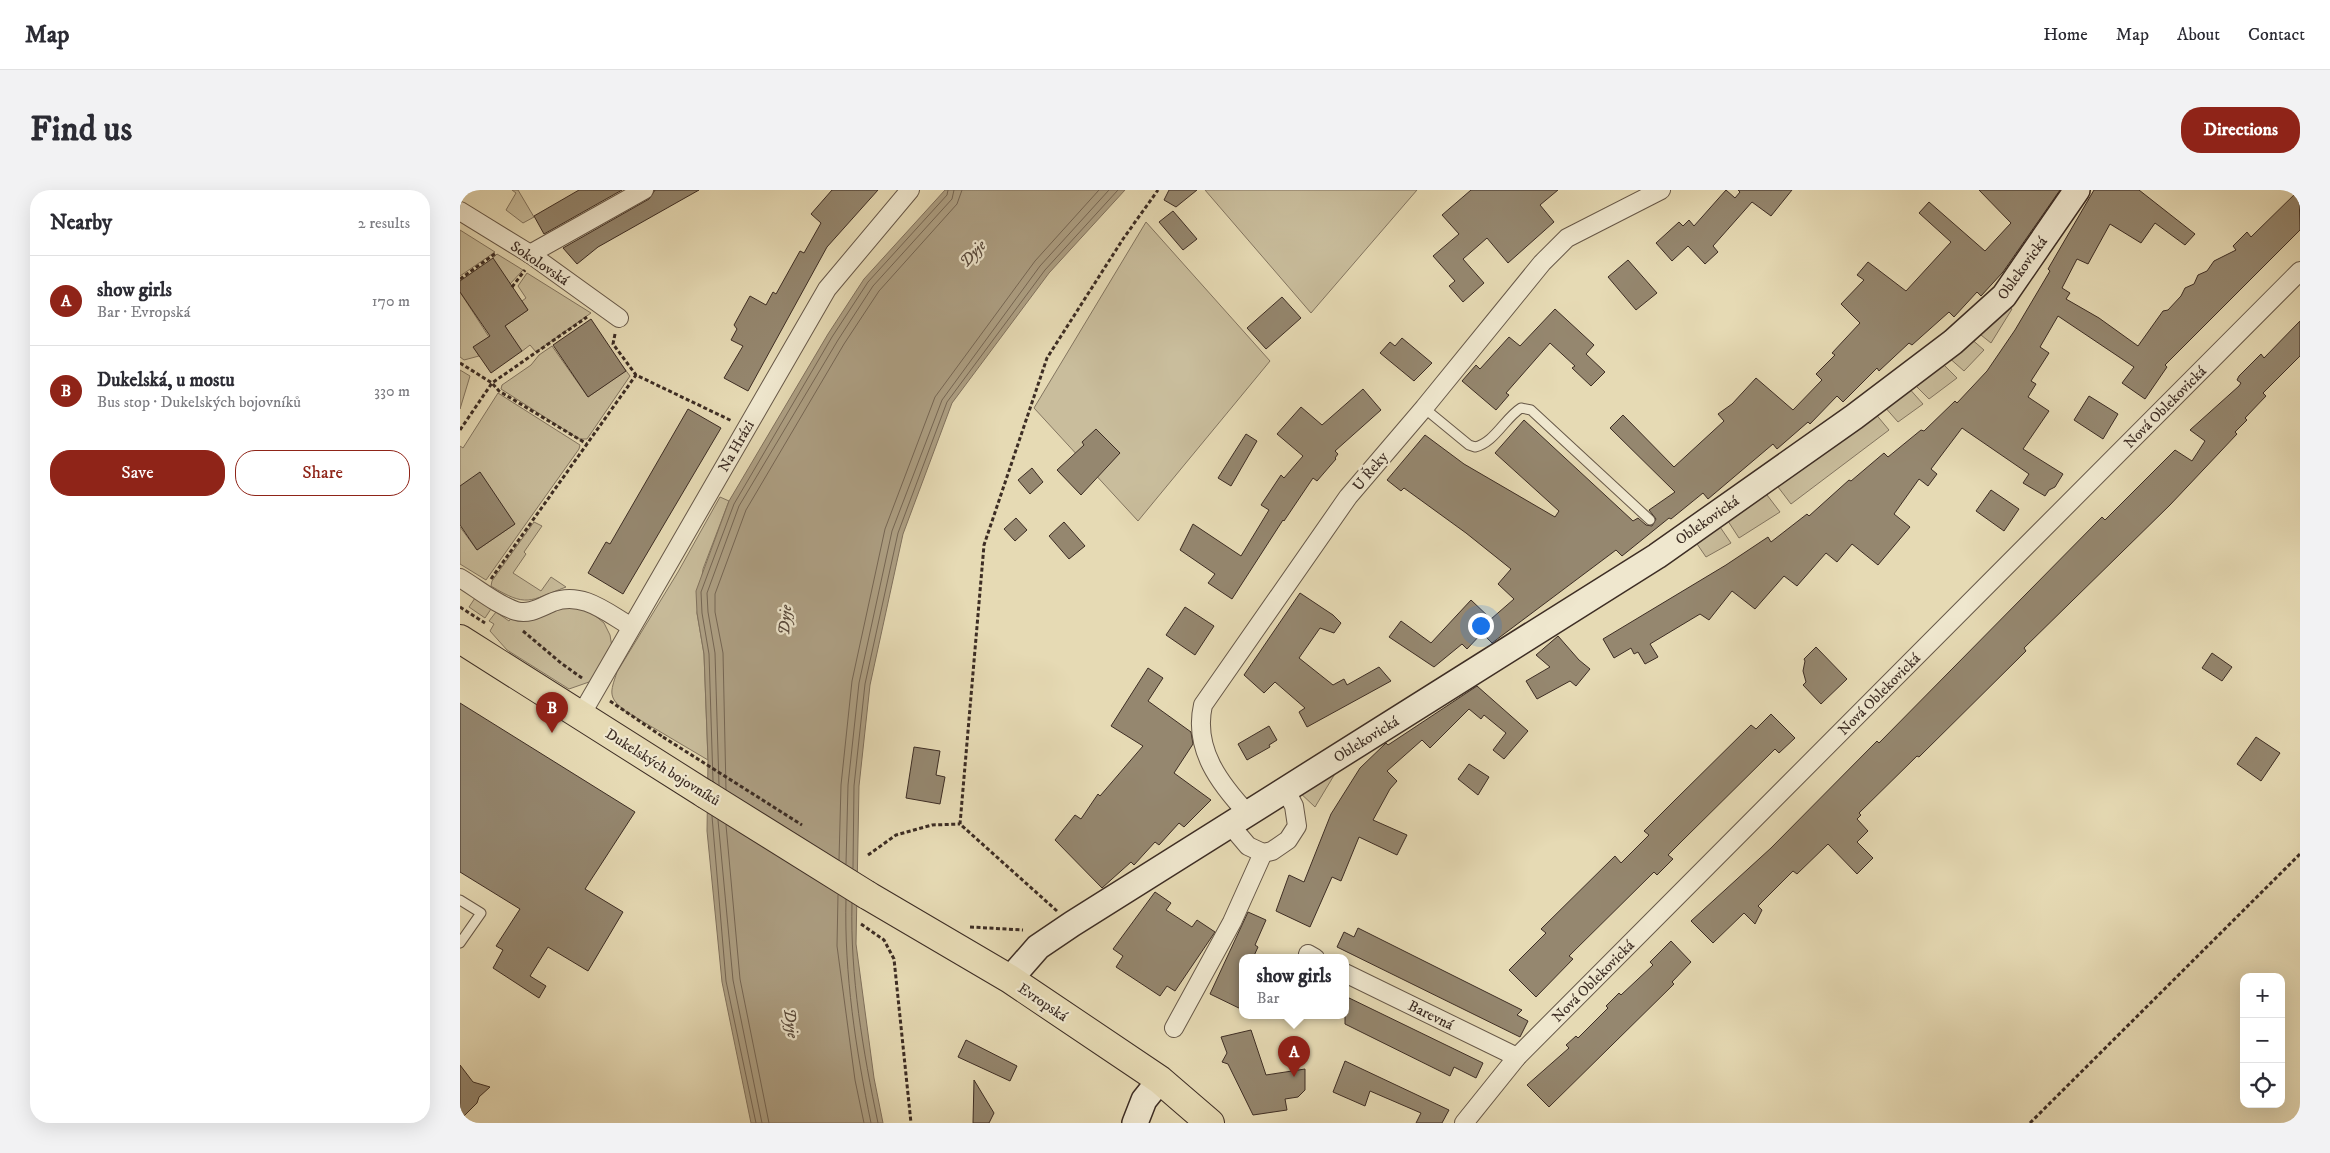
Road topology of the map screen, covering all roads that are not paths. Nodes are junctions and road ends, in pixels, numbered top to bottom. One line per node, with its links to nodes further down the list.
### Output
1 (644, 190): 6 (street)
2 (910, 190): 12 (street, Na Hrázi)
3 (1662, 190): 9 (street, U Řeky)
4 (2077, 190): 15 (street, Oblekovická)
5 (460, 211): 6 (street, Sokolovská)
6 (528, 261): 8 (street, Sokolovská)
7 (2300, 270): 24 (street, Nová Oblekovická)
8 (619, 318)
9 (1424, 408): 10 (lane); 16 (street, U Řeky)
10 (1650, 520)
11 (460, 578): 12 (street)
12 (630, 626): 14 (street, Na Hrázi)
13 (460, 639): 14 (main road, Dukelských bojovníků)
14 (581, 715): 18 (main road, Dukelských bojovníků, bridge)
15 (1286, 790): 16 (street, Oblekovická); 17 (street)
16 (1239, 820): 17 (street); 22 (street, Oblekovická)
17 (1263, 853): 23 (street)
18 (866, 894): 22 (main road, Evropská)
19 (460, 900): 20 (lane)
20 (460, 943)
21 (1349, 975): 24 (street, Barevná)
22 (1010, 979): 25 (main road, Evropská)
23 (1174, 1028)
24 (1517, 1057): 28 (street, Nová Oblekovická)
25 (1160, 1080): 26 (street); 27 (main road, Evropská)
26 (1135, 1123)
27 (1210, 1123)
28 (1464, 1123)

